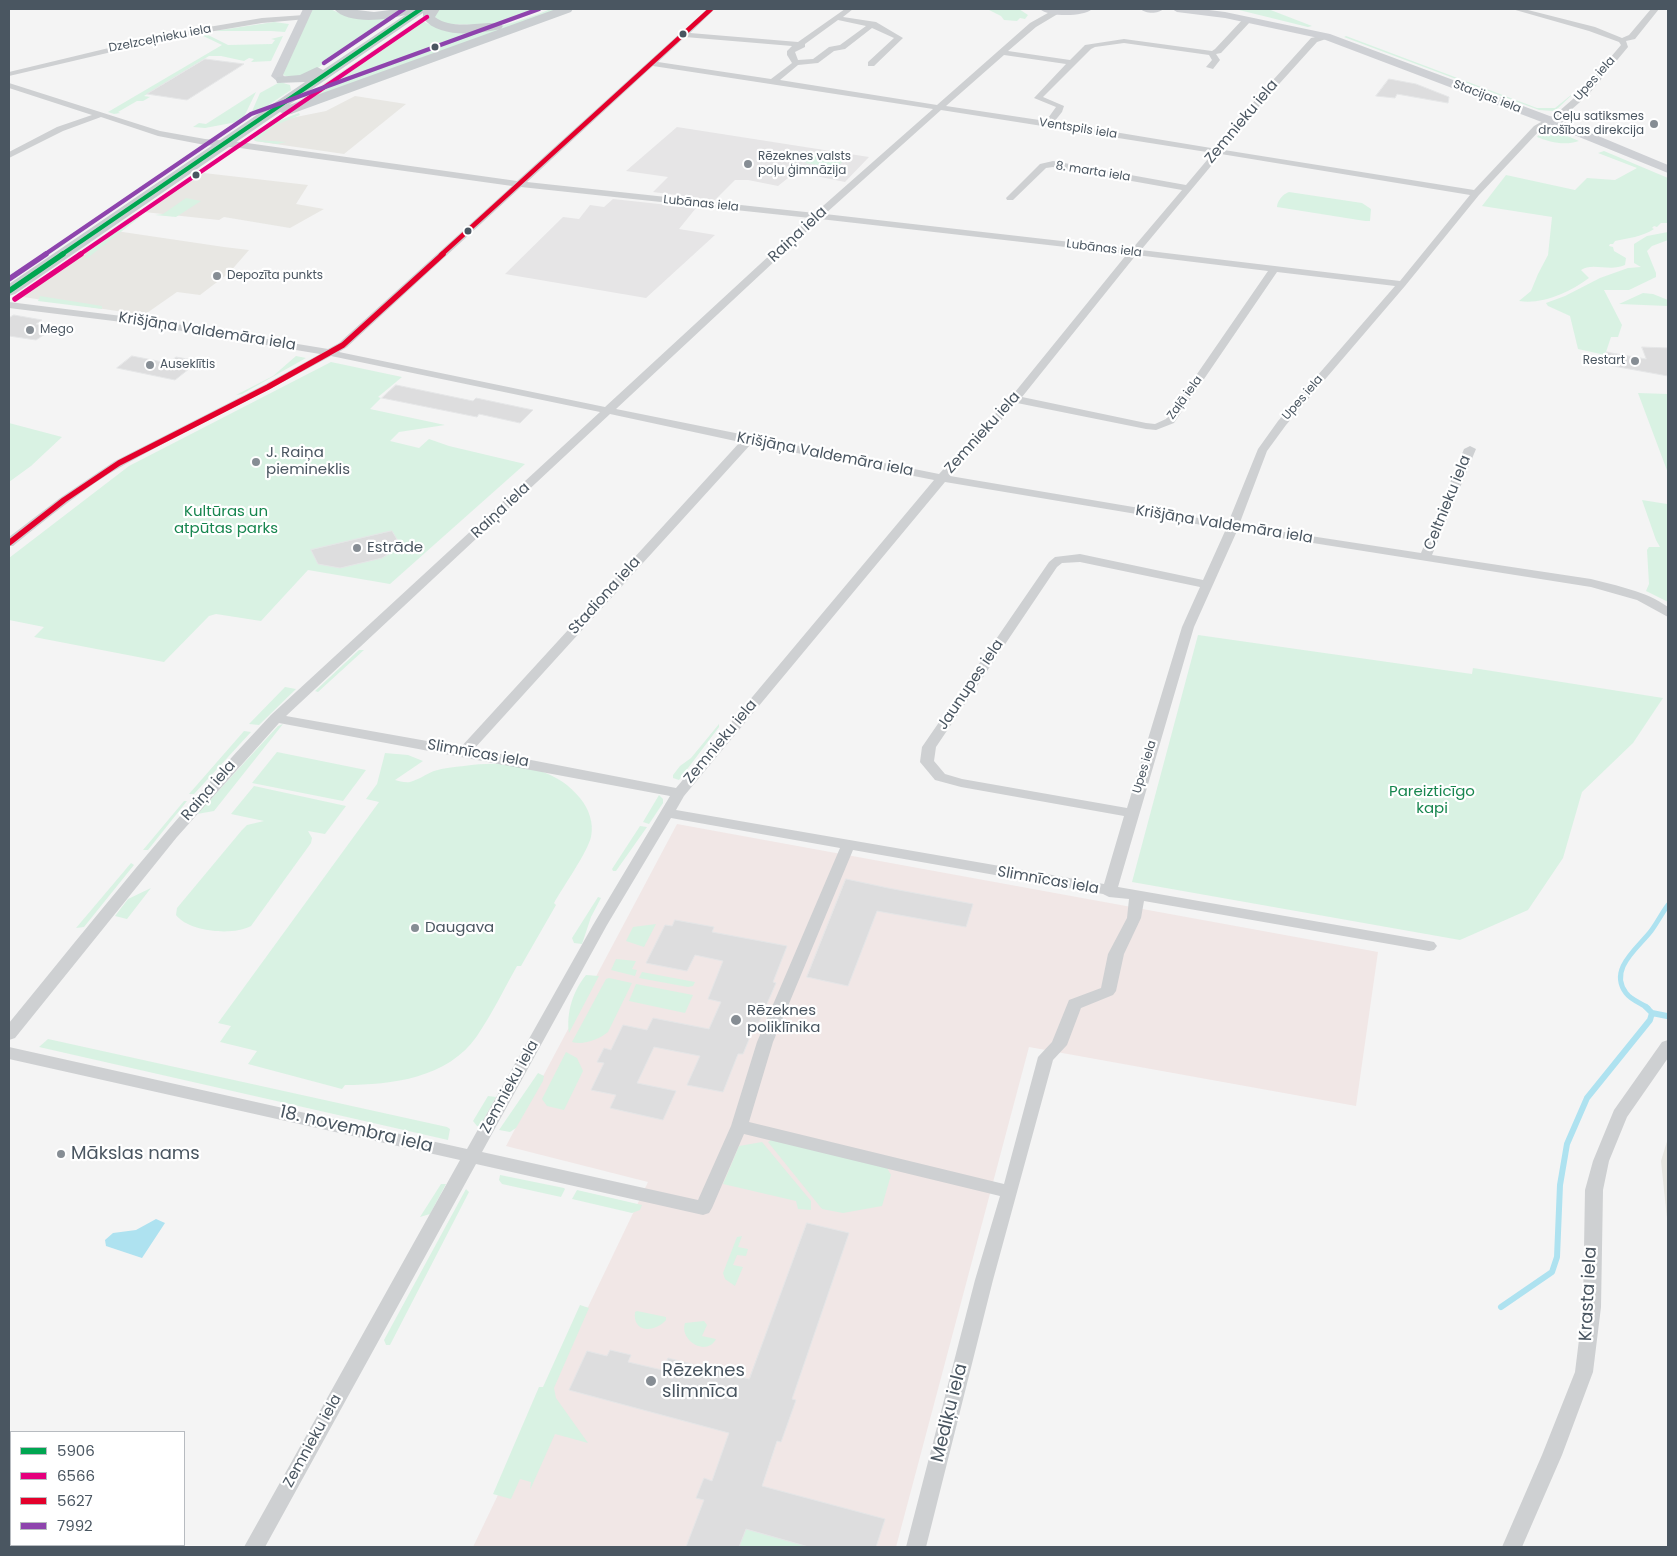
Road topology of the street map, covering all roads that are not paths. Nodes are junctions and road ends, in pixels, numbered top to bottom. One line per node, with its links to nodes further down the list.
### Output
1 (340, 9): 2 (main road)
2 (408, 9)
3 (421, 9): 25 (main road)
4 (434, 9): 5 (main road)
5 (545, 9)
6 (566, 9): 41 (main road)
7 (711, 9): 21 (street)
8 (849, 9): 17 (street)
9 (1056, 9): 10 (main road); 20 (street, Raiņa iela); 20 (street, Raiņa iela)
10 (1087, 9)
11 (1146, 9): 12 (main road)
12 (1158, 9)
13 (1177, 9): 18 (main road, Stacijas iela)
14 (1516, 9): 23 (street)
15 (1655, 10): 23 (street, Upes iela)
16 (306, 13): 33 (street, Dzelzceļnieku iela); 34 (main road)
17 (839, 18): 19 (street); 24 (street)
18 (1247, 20): 22 (main road, Stacijas iela); 27 (street)
19 (873, 24): 29 (street); 31 (street)
20 (1033, 25): 26 (street, Raiņa iela)
21 (682, 34): 24 (street); 28 (street)
22 (1329, 37): 40 (main road, Stacijas iela); 44 (street, Zemnieku iela)
23 (1622, 40): 40 (street, Upes iela)
24 (802, 45): 29 (street)
25 (367, 46): 34 (main road); 37 (main road)
26 (1002, 52): 30 (street); 38 (street, Raiņa iela)
27 (1212, 53): 30 (street); 32 (street)
28 (650, 63): 35 (street, Ventspils iela); 47 (street)
29 (796, 63): 35 (street)
30 (1072, 63): 42 (street)
31 (871, 64)
32 (1210, 67)
33 (9, 74)
34 (282, 80): 37 (main road)
35 (772, 82): 38 (street, Ventspils iela)
36 (9, 85): 39 (street, Lubānas iela)
37 (301, 91): 41 (main road)
38 (940, 107): 42 (street, Ventspils iela); 51 (street, Raiņa iela)
39 (99, 115): 43 (street, Lubānas iela); 45 (street)
40 (1551, 121): 46 (main road, Stacijas iela); 49 (street, Upes iela)
41 (255, 123): 43 (main road)
42 (1048, 124): 44 (street, Ventspils iela)
43 (223, 144): 47 (street, Lubānas iela); 55 (main road)
44 (1218, 152): 48 (street, Zemnieku iela); 49 (street, Ventspils iela)
45 (9, 156)
46 (1668, 169)
47 (519, 184): 51 (street, Lubānas iela); 57 (street)
48 (1187, 188): 50 (street, 8. marta iela); 52 (street, Zemnieku iela)
49 (1476, 193): 54 (street, Upes iela)
50 (1010, 198)
51 (818, 217): 52 (street, Lubānas iela); 59 (street, Raiņa iela)
52 (1133, 252): 53 (street, Lubānas iela); 58 (street, Zemnieku iela)
53 (1274, 269): 54 (street, Lubānas iela); 58 (street, Zaļā iela)
54 (1402, 284): 63 (street, Upes iela)
55 (9, 291)
56 (9, 306): 57 (street, Krišjāņa Valdemāra iela)
57 (331, 353): 59 (street, Krišjāņa Valdemāra iela); 64 (street)
58 (1015, 398): 62 (street, Zemnieku iela)
59 (609, 411): 60 (street, Krišjāņa Valdemāra iela); 68 (street, Raiņa iela)
60 (748, 440): 62 (street, Krišjāņa Valdemāra iela); 69 (street, Stadiona iela)
61 (1470, 449): 65 (street, Celtnieku iela)
62 (942, 478): 63 (street, Krišjāņa Valdemāra iela); 70 (street, Zemnieku iela)
63 (1232, 528): 65 (street, Krišjāņa Valdemāra iela); 66 (street, Upes iela)
64 (9, 543)
65 (1426, 557): 67 (street, Krišjāņa Valdemāra iela)
66 (1207, 585): 72 (street, Upes iela); 72 (street, Jaunupes iela)
67 (1668, 613)
68 (276, 718): 69 (street, Slimnīcas iela); 77 (street, Raiņa iela)
69 (464, 752): 70 (street, Slimnīcas iela)
70 (679, 793): 71 (street, Zemnieku iela)
71 (666, 814): 73 (street, Slimnīcas iela); 81 (street, Zemnieku iela)
72 (1131, 814): 74 (street, Upes iela)
73 (848, 845): 74 (street, Slimnīcas iela); 80 (street)
74 (1109, 892): 75 (street, Slimnīcas iela)
75 (1137, 896): 76 (street, Slimnīcas iela); 82 (street, Mediķu iela)
76 (1429, 946)
77 (9, 1034)
78 (1668, 1046): 85 (street, Krasta iela)
79 (9, 1053): 81 (street, 18. novembra iela)
80 (739, 1126): 81 (street, 18. novembra iela); 82 (street)
81 (472, 1156): 83 (street, Zemnieku iela)
82 (1010, 1192): 84 (street, Mediķu iela)
83 (254, 1547)
84 (916, 1547)
85 (1512, 1547)

